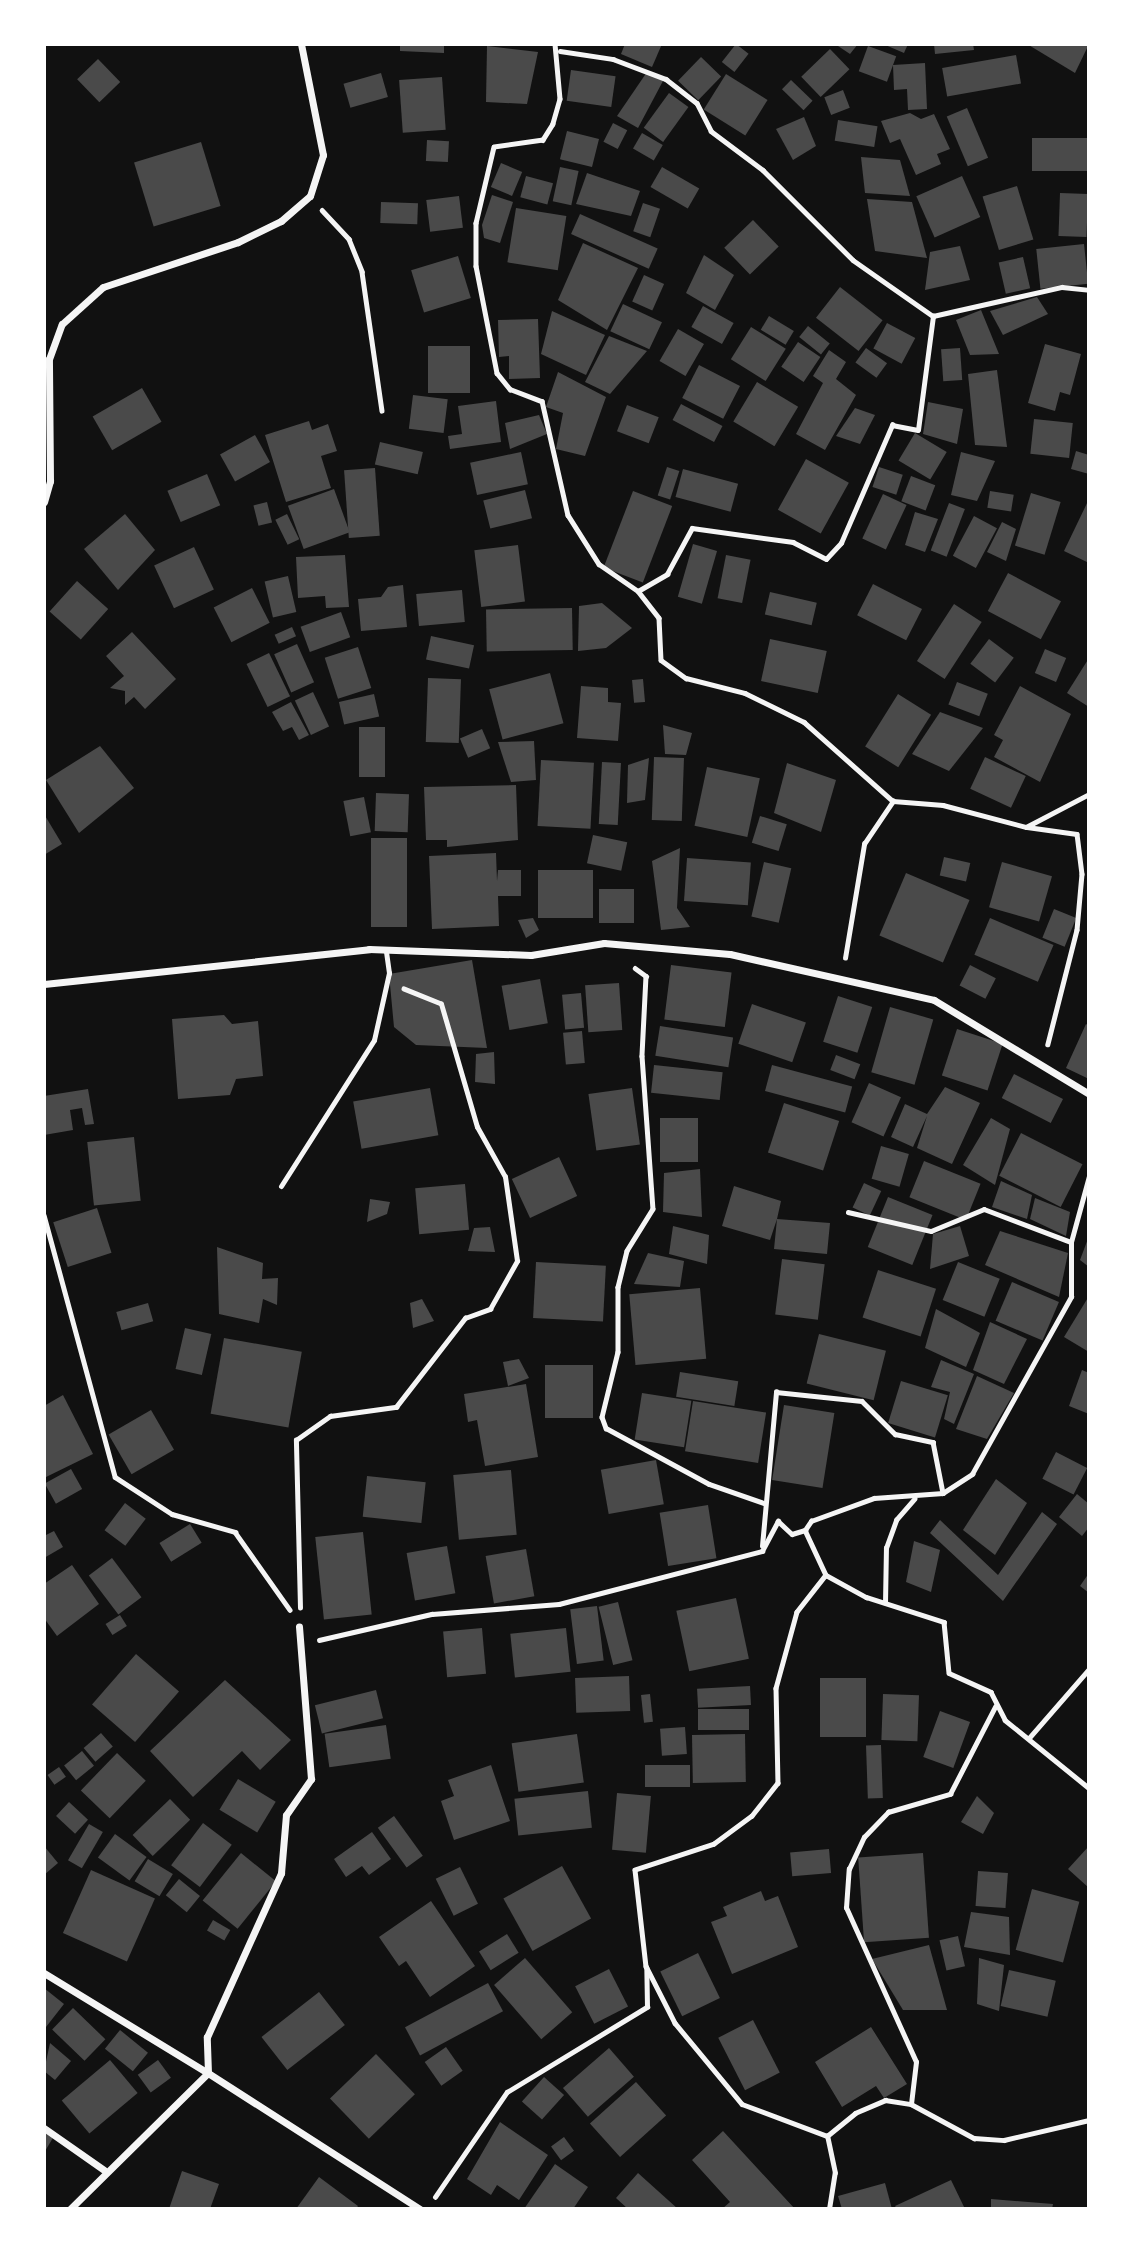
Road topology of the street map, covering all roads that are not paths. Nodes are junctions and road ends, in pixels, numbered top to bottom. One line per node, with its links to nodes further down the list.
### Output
1 (301, 44): 2 (street)
2 (44, 502)
3 (369, 949): 4 (street); 5 (street); 6 (lane)
4 (44, 984)
5 (1089, 1094)
6 (281, 1186)
7 (299, 1626): 9 (street)
8 (44, 1973): 9 (street)
9 (208, 2073): 11 (street); 13 (street)
10 (44, 2128): 11 (street)
11 (104, 2170): 12 (street)
12 (70, 2209)
13 (420, 2209)

